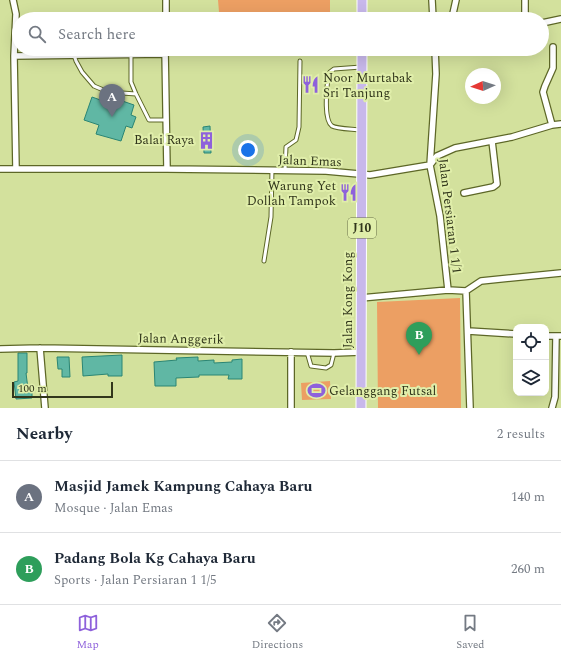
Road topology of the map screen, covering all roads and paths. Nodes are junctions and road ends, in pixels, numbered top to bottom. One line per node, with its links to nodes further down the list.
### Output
1 (13, 0): 7 (street)
2 (166, 0): 8 (street)
3 (362, 0): 9 (main road)
4 (432, 0): 10 (street)
5 (456, 0): 11 (street)
6 (525, 0): 12 (street)
7 (16, 12)
8 (166, 12)
9 (362, 12)
10 (433, 12)
11 (453, 12)
12 (525, 12)
13 (561, 19): 14 (street)
14 (549, 22)
15 (553, 47): 27 (street)
16 (14, 56): 32 (street)
17 (74, 56): 24 (lane)
18 (131, 56): 24 (lane)
19 (165, 56): 25 (street)
20 (362, 56): 23 (main road, Jalan Kong Kong / J10)
21 (435, 56): 30 (street, Jalan Persiaran 1 1/1)
22 (300, 61): 35 (lane)
23 (362, 67): 28 (main road, Jalan Kong Kong / J10); 28 (lane)
24 (136, 94): 25 (lane)
25 (166, 120): 33 (street)
26 (561, 124): 27 (street)
27 (552, 125): 29 (street)
28 (362, 130): 36 (main road, Jalan Kong Kong / J10)
29 (492, 141): 30 (street); 37 (street)
30 (430, 165): 36 (street, Jalan Emas); 40 (street, Jalan Persiaran 1 1/1)
31 (0, 169): 32 (street, Jalan Emas)
32 (16, 169): 33 (street, Jalan Emas)
33 (167, 169): 34 (street, Jalan Emas)
34 (272, 170): 35 (street, Jalan Emas); 38 (lane)
35 (285, 170): 36 (street, Jalan Emas)
36 (362, 174): 42 (main road, Jalan Kong Kong / J10)
37 (464, 193)
38 (264, 261)
39 (561, 273): 41 (street)
40 (448, 290): 41 (street); 42 (street)
41 (466, 290): 43 (street)
42 (361, 298): 50 (main road, Jalan Kong Kong / J10)
43 (468, 331): 44 (street); 56 (street)
44 (513, 334)
45 (559, 336): 52 (street)
46 (40, 348): 47 (street, Jalan Anggerik); 48 (street, Jalan Anggerik); 53 (street)
47 (0, 349)
48 (291, 352): 49 (street, Jalan Anggerik); 54 (street)
49 (307, 352): 51 (street, Jalan Anggerik); 51 (lane)
50 (361, 352): 51 (street, Jalan Anggerik); 55 (main road, Jalan Kong Kong / J10)
51 (334, 353)
52 (558, 397): 57 (street)
53 (45, 408)
54 (291, 408)
55 (361, 408)
56 (470, 408)
57 (552, 408)

